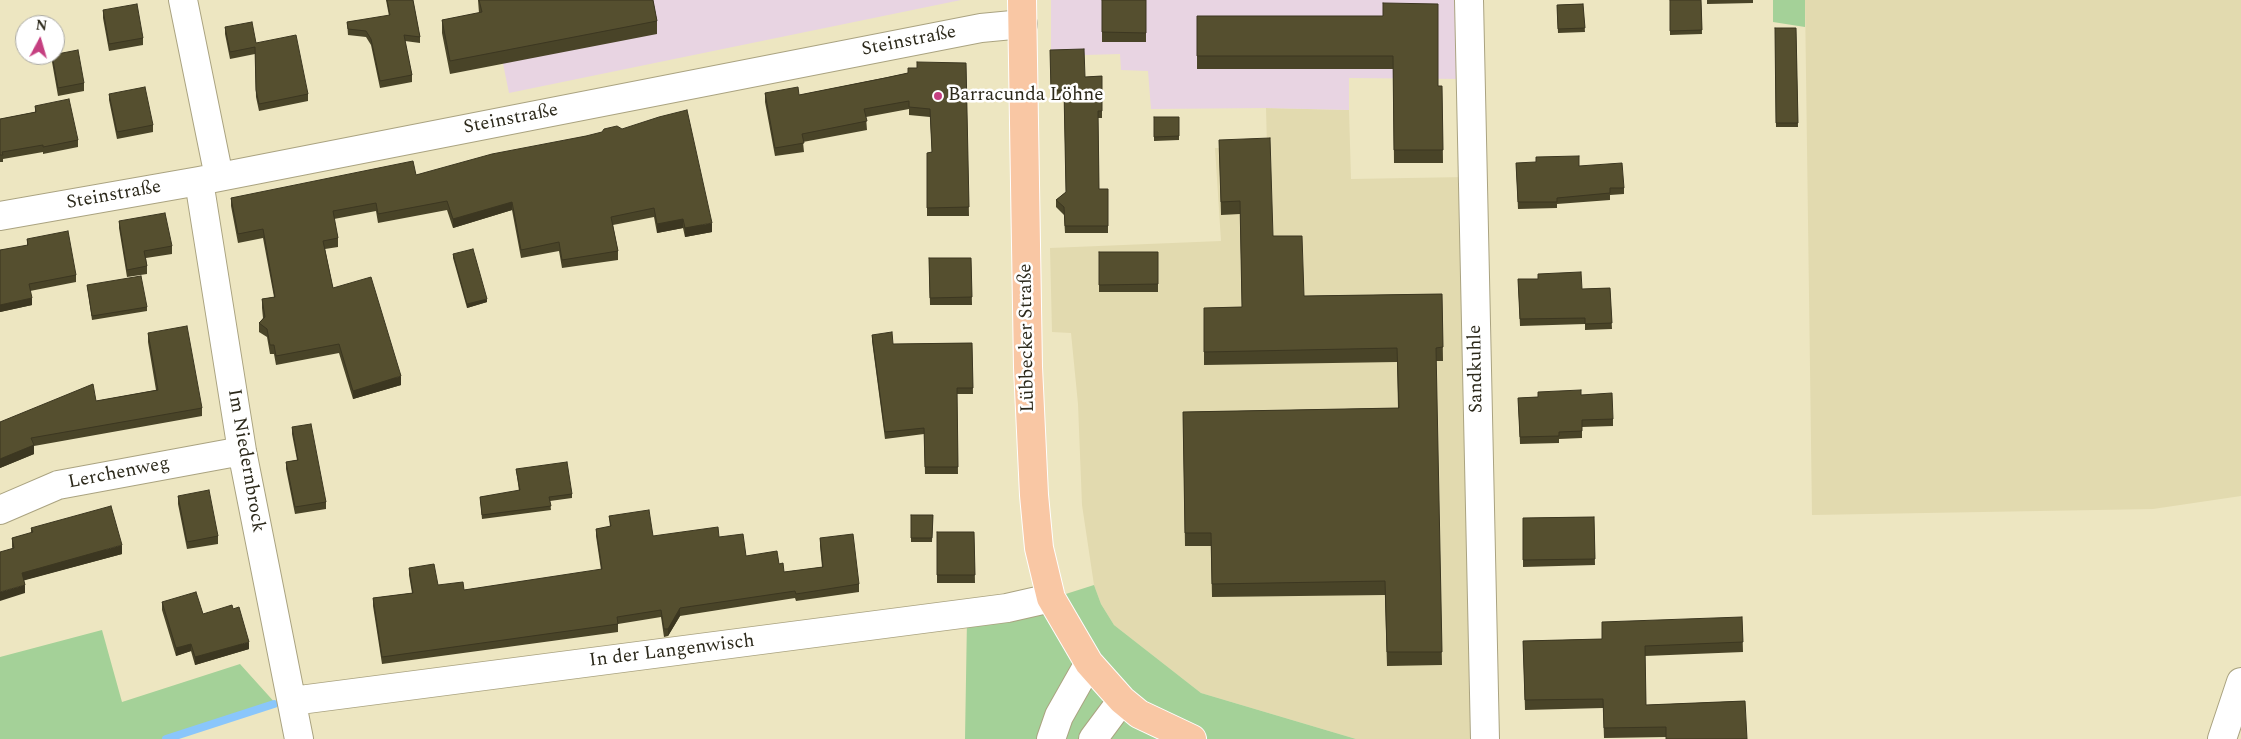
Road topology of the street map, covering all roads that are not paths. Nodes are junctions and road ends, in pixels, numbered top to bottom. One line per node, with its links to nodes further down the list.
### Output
1 (183, 0): 4 (street, Im Niedernbrock)
2 (1469, 0): 17 (street, Sandkuhle)
3 (1022, 12): 4 (street, Steinstraße); 8 (main road, Lübbecker Straße)
4 (209, 179): 5 (street, Steinstraße); 6 (street, Im Niedernbrock)
5 (0, 216)
6 (242, 451): 7 (street, Lerchenweg); 12 (street, Im Niedernbrock)
7 (0, 510)
8 (1051, 598): 9 (main road, Lübbecker Straße); 12 (street, In der Langenwisch)
9 (1089, 664): 11 (main road, Lübbecker Straße); 14 (street)
10 (2241, 682): 18 (street)
11 (1122, 700): 15 (street); 16 (main road, Lübbecker Straße)
12 (292, 701): 13 (street, Im Niedernbrock)
13 (299, 739)
14 (1051, 739)
15 (1093, 739)
16 (1192, 739)
17 (1484, 739)
18 (2222, 739)

